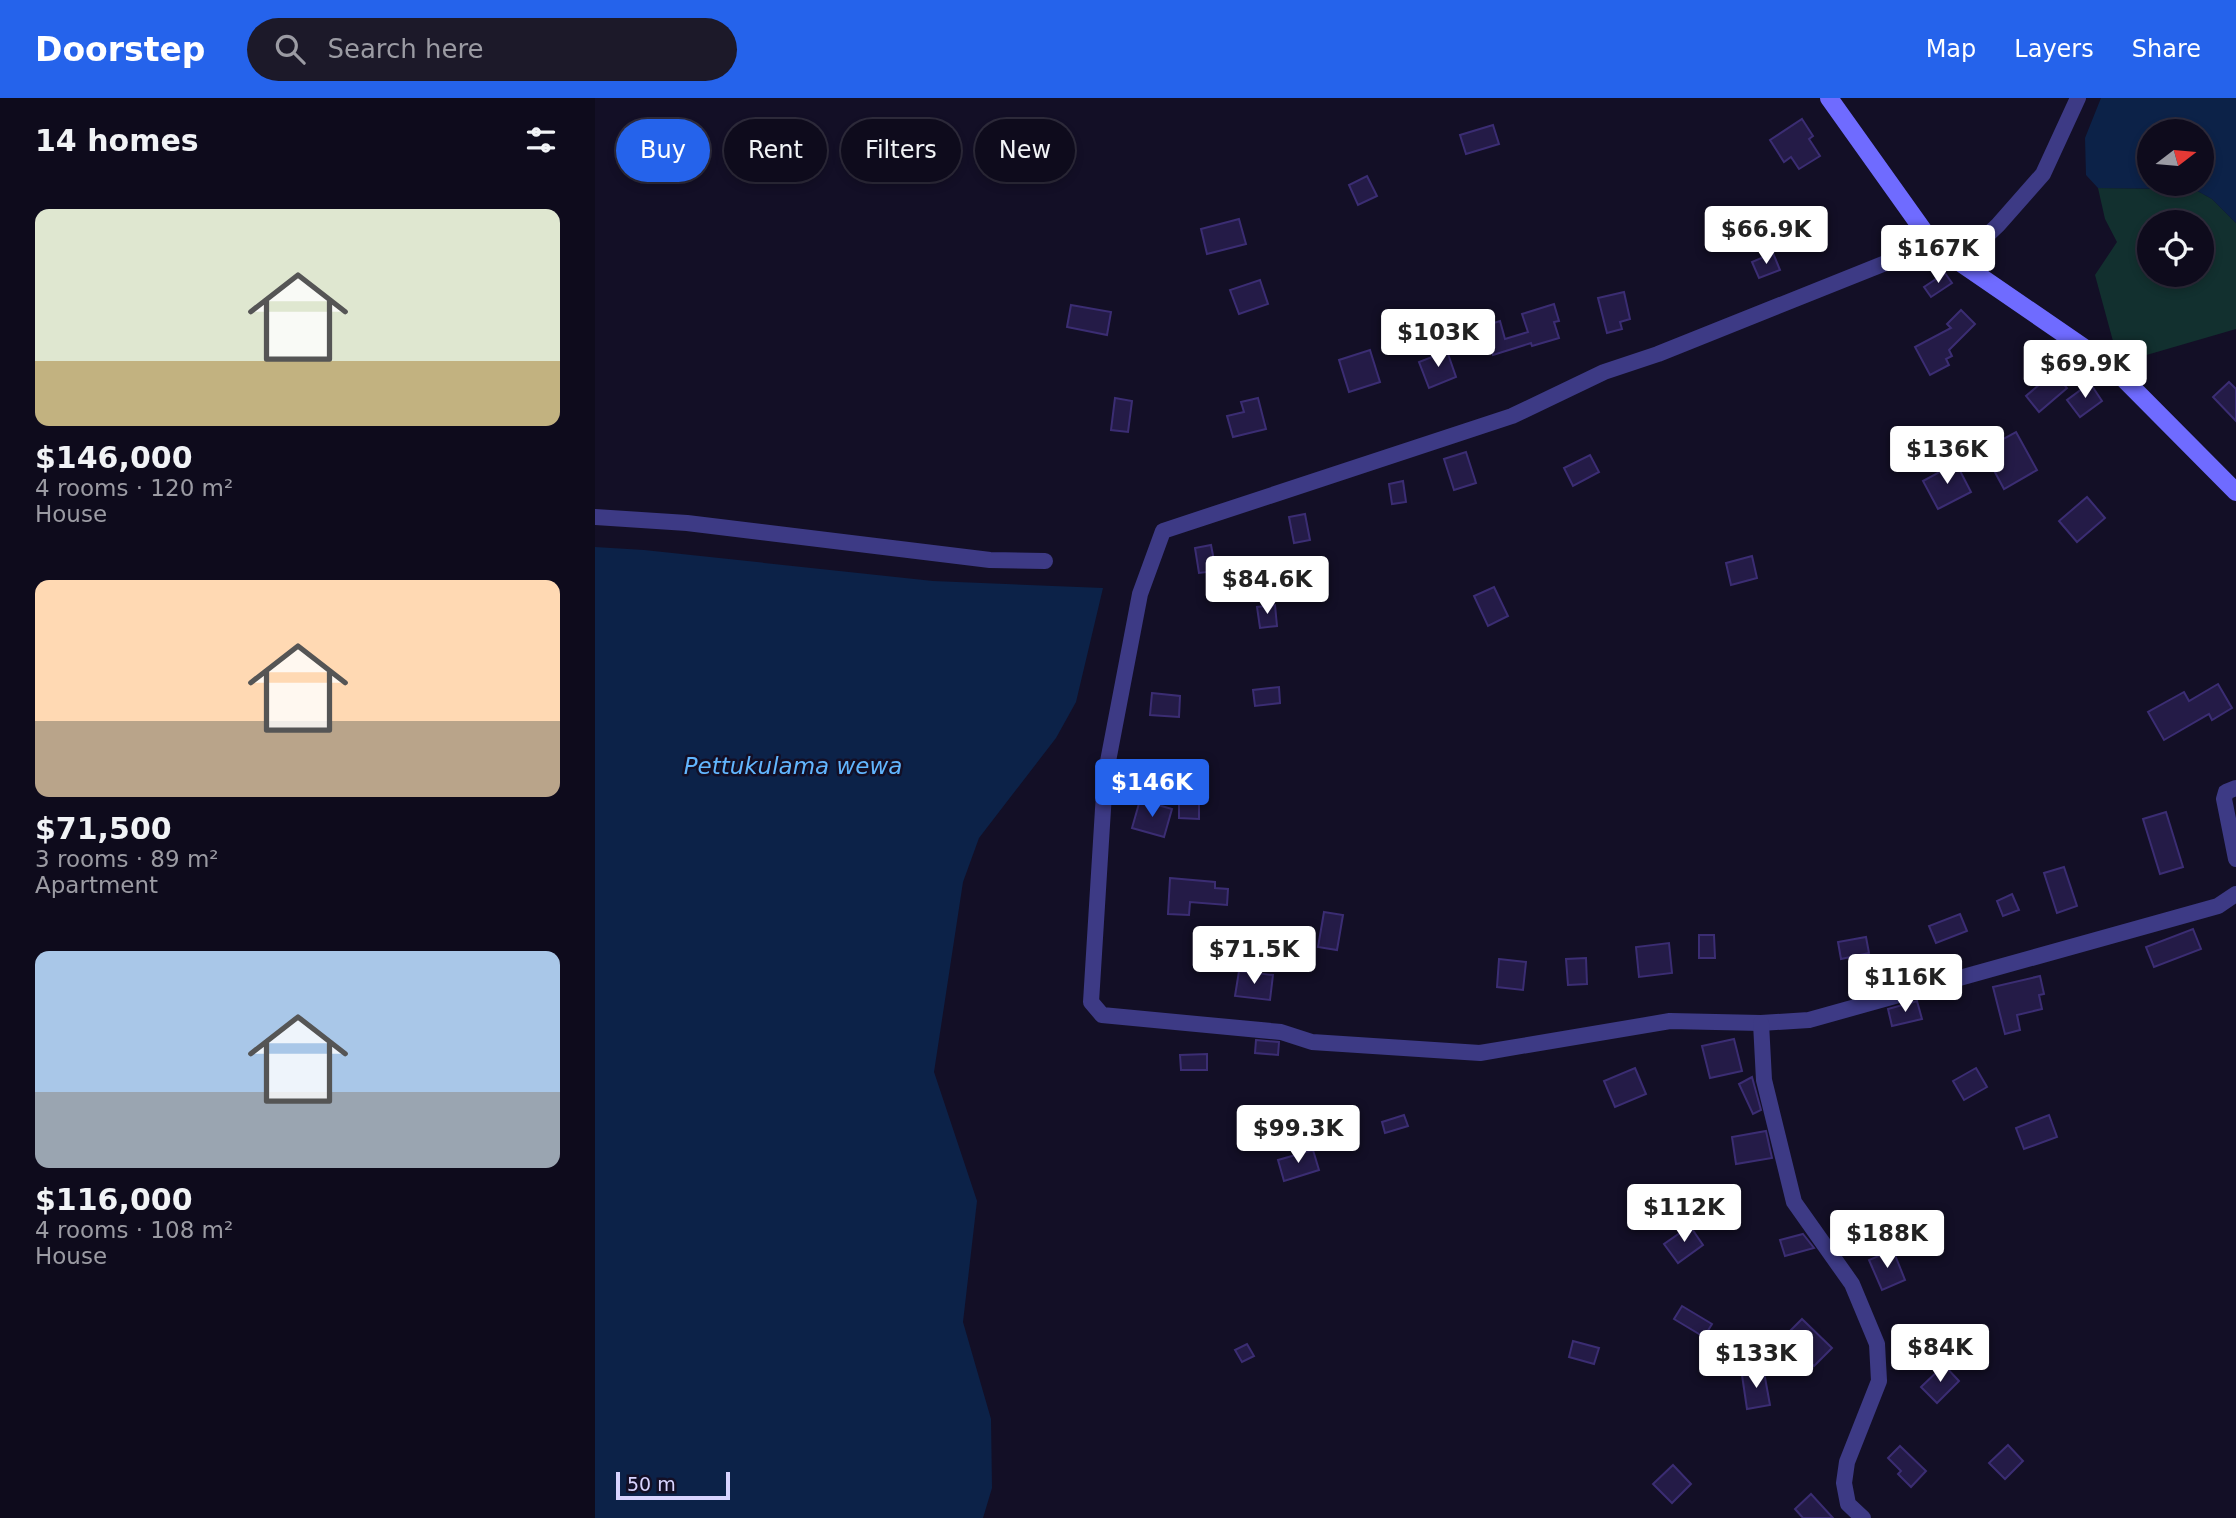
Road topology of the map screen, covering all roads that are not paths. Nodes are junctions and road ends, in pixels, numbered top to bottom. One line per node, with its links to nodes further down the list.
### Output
1 (1829, 98): 3 (street)
2 (2078, 98): 4 (street)
3 (1933, 244): 4 (street); 11 (street)
4 (1960, 261): 5 (street)
5 (2236, 492)
6 (595, 517): 7 (street)
7 (1045, 561)
8 (2236, 788): 9 (street)
9 (2236, 859)
10 (2236, 894): 11 (street)
11 (1761, 1023): 12 (street)
12 (1863, 1518)

